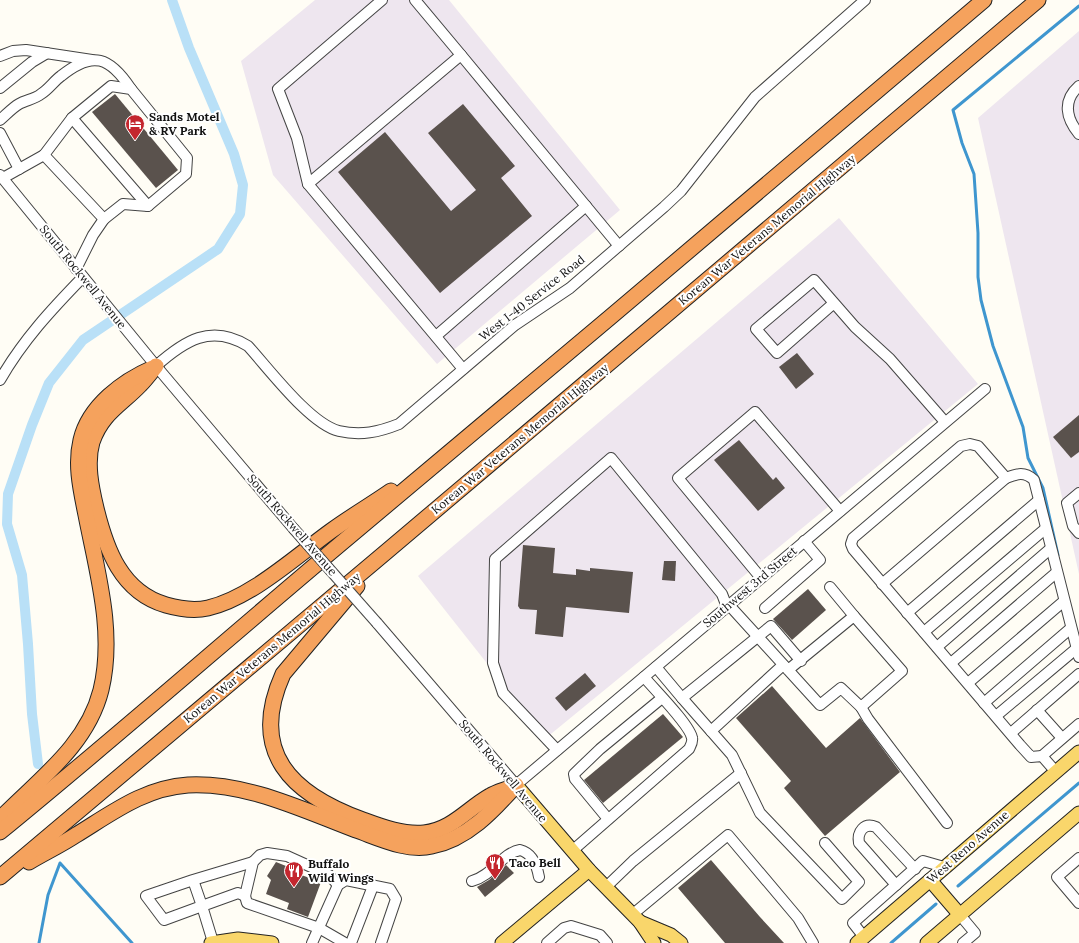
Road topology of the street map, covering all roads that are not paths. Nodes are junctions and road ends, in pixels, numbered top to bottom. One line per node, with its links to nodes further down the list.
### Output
1 (382, 0): 20 (street)
2 (414, 0): 7 (street)
3 (865, 0): 24 (street, West I-40 Service Road)
4 (984, 0): 34 (highway)
5 (1038, 0): 43 (highway, Korean War Veterans Memorial Highway)
6 (47, 53): 8 (street); 9 (street); 11 (street)
7 (461, 55): 20 (street); 22 (street)
8 (0, 56)
9 (92, 60): 12 (street); 14 (street)
10 (1079, 86): 16 (street)
11 (0, 88)
12 (131, 89): 13 (street); 21 (street)
13 (72, 118): 17 (street); 21 (street)
14 (0, 120)
15 (0, 133): 18 (street)
16 (1079, 134)
17 (44, 155): 18 (street); 23 (street)
18 (19, 169): 19 (street)
19 (1, 177): 25 (street, South Rockwell Avenue)
20 (308, 184): 28 (street)
21 (148, 206): 23 (street)
22 (586, 206): 24 (street); 28 (street)
23 (104, 219): 25 (street)
24 (619, 246): 30 (street, West I-40 Service Road)
25 (76, 269): 26 (street, South Rockwell Avenue)
26 (83, 277): 29 (street, South Rockwell Avenue); 31 (street)
27 (834, 303): 27 (street); 33 (street)
28 (436, 336): 30 (street)
29 (156, 366): 30 (street, West I-40 Service Road); 34 (highway); 80 (street, South Rockwell Avenue, bridge); 82 (highway)
30 (463, 369)
31 (0, 380)
32 (985, 389): 33 (street, Southwest 3rd Street)
33 (945, 422): 38 (street, Southwest 3rd Street)
34 (451, 453): 85 (highway)
35 (1006, 478): 37 (street); 46 (street); 46 (street)
36 (1079, 493): 40 (street)
37 (1039, 500): 39 (street); 51 (street)
38 (840, 511): 41 (street, Southwest 3rd Street); 45 (street)
39 (1045, 529): 42 (street); 54 (street)
40 (1079, 533)
41 (804, 541): 45 (street, Southwest 3rd Street); 50 (street)
42 (1050, 549): 44 (street); 56 (street)
43 (386, 552): 80 (highway); 94 (highway, Korean War Veterans Memorial Highway)
44 (1057, 572): 48 (street); 59 (street)
45 (761, 578): 49 (street, Southwest 3rd Street)
46 (882, 584): 51 (street)
47 (830, 587): 52 (street)
48 (1064, 601): 53 (street); 64 (street)
49 (728, 606): 55 (street); 60 (street, Southwest 3rd Street); 75 (street)
50 (765, 608)
51 (907, 613): 54 (street)
52 (854, 616): 58 (street); 68 (street)
53 (1071, 628): 57 (street); 67 (street)
54 (924, 632): 56 (street)
55 (757, 635): 58 (street); 61 (street); 66 (street)
56 (937, 647): 59 (street)
57 (1078, 653): 70 (street)
58 (801, 661): 61 (street)
59 (951, 663): 64 (street)
60 (656, 667): 63 (street, Southwest 3rd Street); 66 (street)
61 (786, 667): 68 (street); 72 (street)
62 (1079, 674): 69 (street)
63 (644, 677): 65 (street); 75 (street, Southwest 3rd Street)
64 (968, 683): 67 (street)
65 (662, 698): 83 (street); 83 (street)
66 (682, 698): 72 (street)
67 (984, 703): 70 (street)
68 (861, 708): 84 (street)
69 (1037, 710): 73 (street); 74 (street)
70 (996, 716): 73 (street)
71 (1079, 724): 74 (street)
72 (711, 731): 79 (street)
73 (1011, 733): 77 (street)
74 (1062, 738): 77 (street)
75 (557, 750): 80 (street, Southwest 3rd Street)
76 (1079, 752): 78 (main road, West Reno Avenue)
77 (1042, 756): 78 (street)
78 (1056, 772): 90 (main road, West Reno Avenue)
79 (741, 773): 86 (street); 101 (street)
80 (516, 785): 87 (main road, South Rockwell Avenue); 94 (highway)
81 (1079, 812): 105 (main road)
82 (0, 819)
83 (608, 819): 87 (street)
84 (947, 822)
85 (0, 832)
86 (825, 843)
87 (572, 851): 92 (main road, South Rockwell Avenue)
88 (1079, 858): 103 (street)
89 (253, 862): 95 (street); 98 (street); 102 (street)
90 (944, 868): 91 (street); 97 (main road, West Reno Avenue)
91 (915, 869): 99 (street); 99 (street)
92 (589, 870): 101 (main road, South Rockwell Avenue); 115 (main road)
93 (539, 877): 96 (street)
94 (0, 878)
95 (193, 880): 104 (street); 104 (street)
96 (472, 880)
97 (930, 880): 105 (main road); 108 (main road, West Reno Avenue)
98 (338, 885): 100 (street); 107 (street)
99 (896, 885): 108 (street)
100 (373, 886): 113 (street); 114 (street)
101 (606, 887): 106 (main road, South Rockwell Avenue)
102 (245, 896): 104 (street); 107 (street)
103 (1079, 903)
104 (202, 906): 109 (street)
105 (960, 915): 121 (main road); 122 (street)
106 (636, 918): 118 (main road); 119 (main road); 120 (street)
107 (318, 928): 111 (street); 112 (street)
108 (860, 940)
109 (212, 942): 110 (main road)
110 (272, 943)
111 (312, 943)
112 (345, 943)
113 (351, 943)
114 (381, 943)
115 (502, 943)
116 (547, 943): 117 (street)
117 (607, 943)
118 (654, 943)
119 (681, 943)
120 (813, 943)
121 (927, 943)
122 (963, 943)

